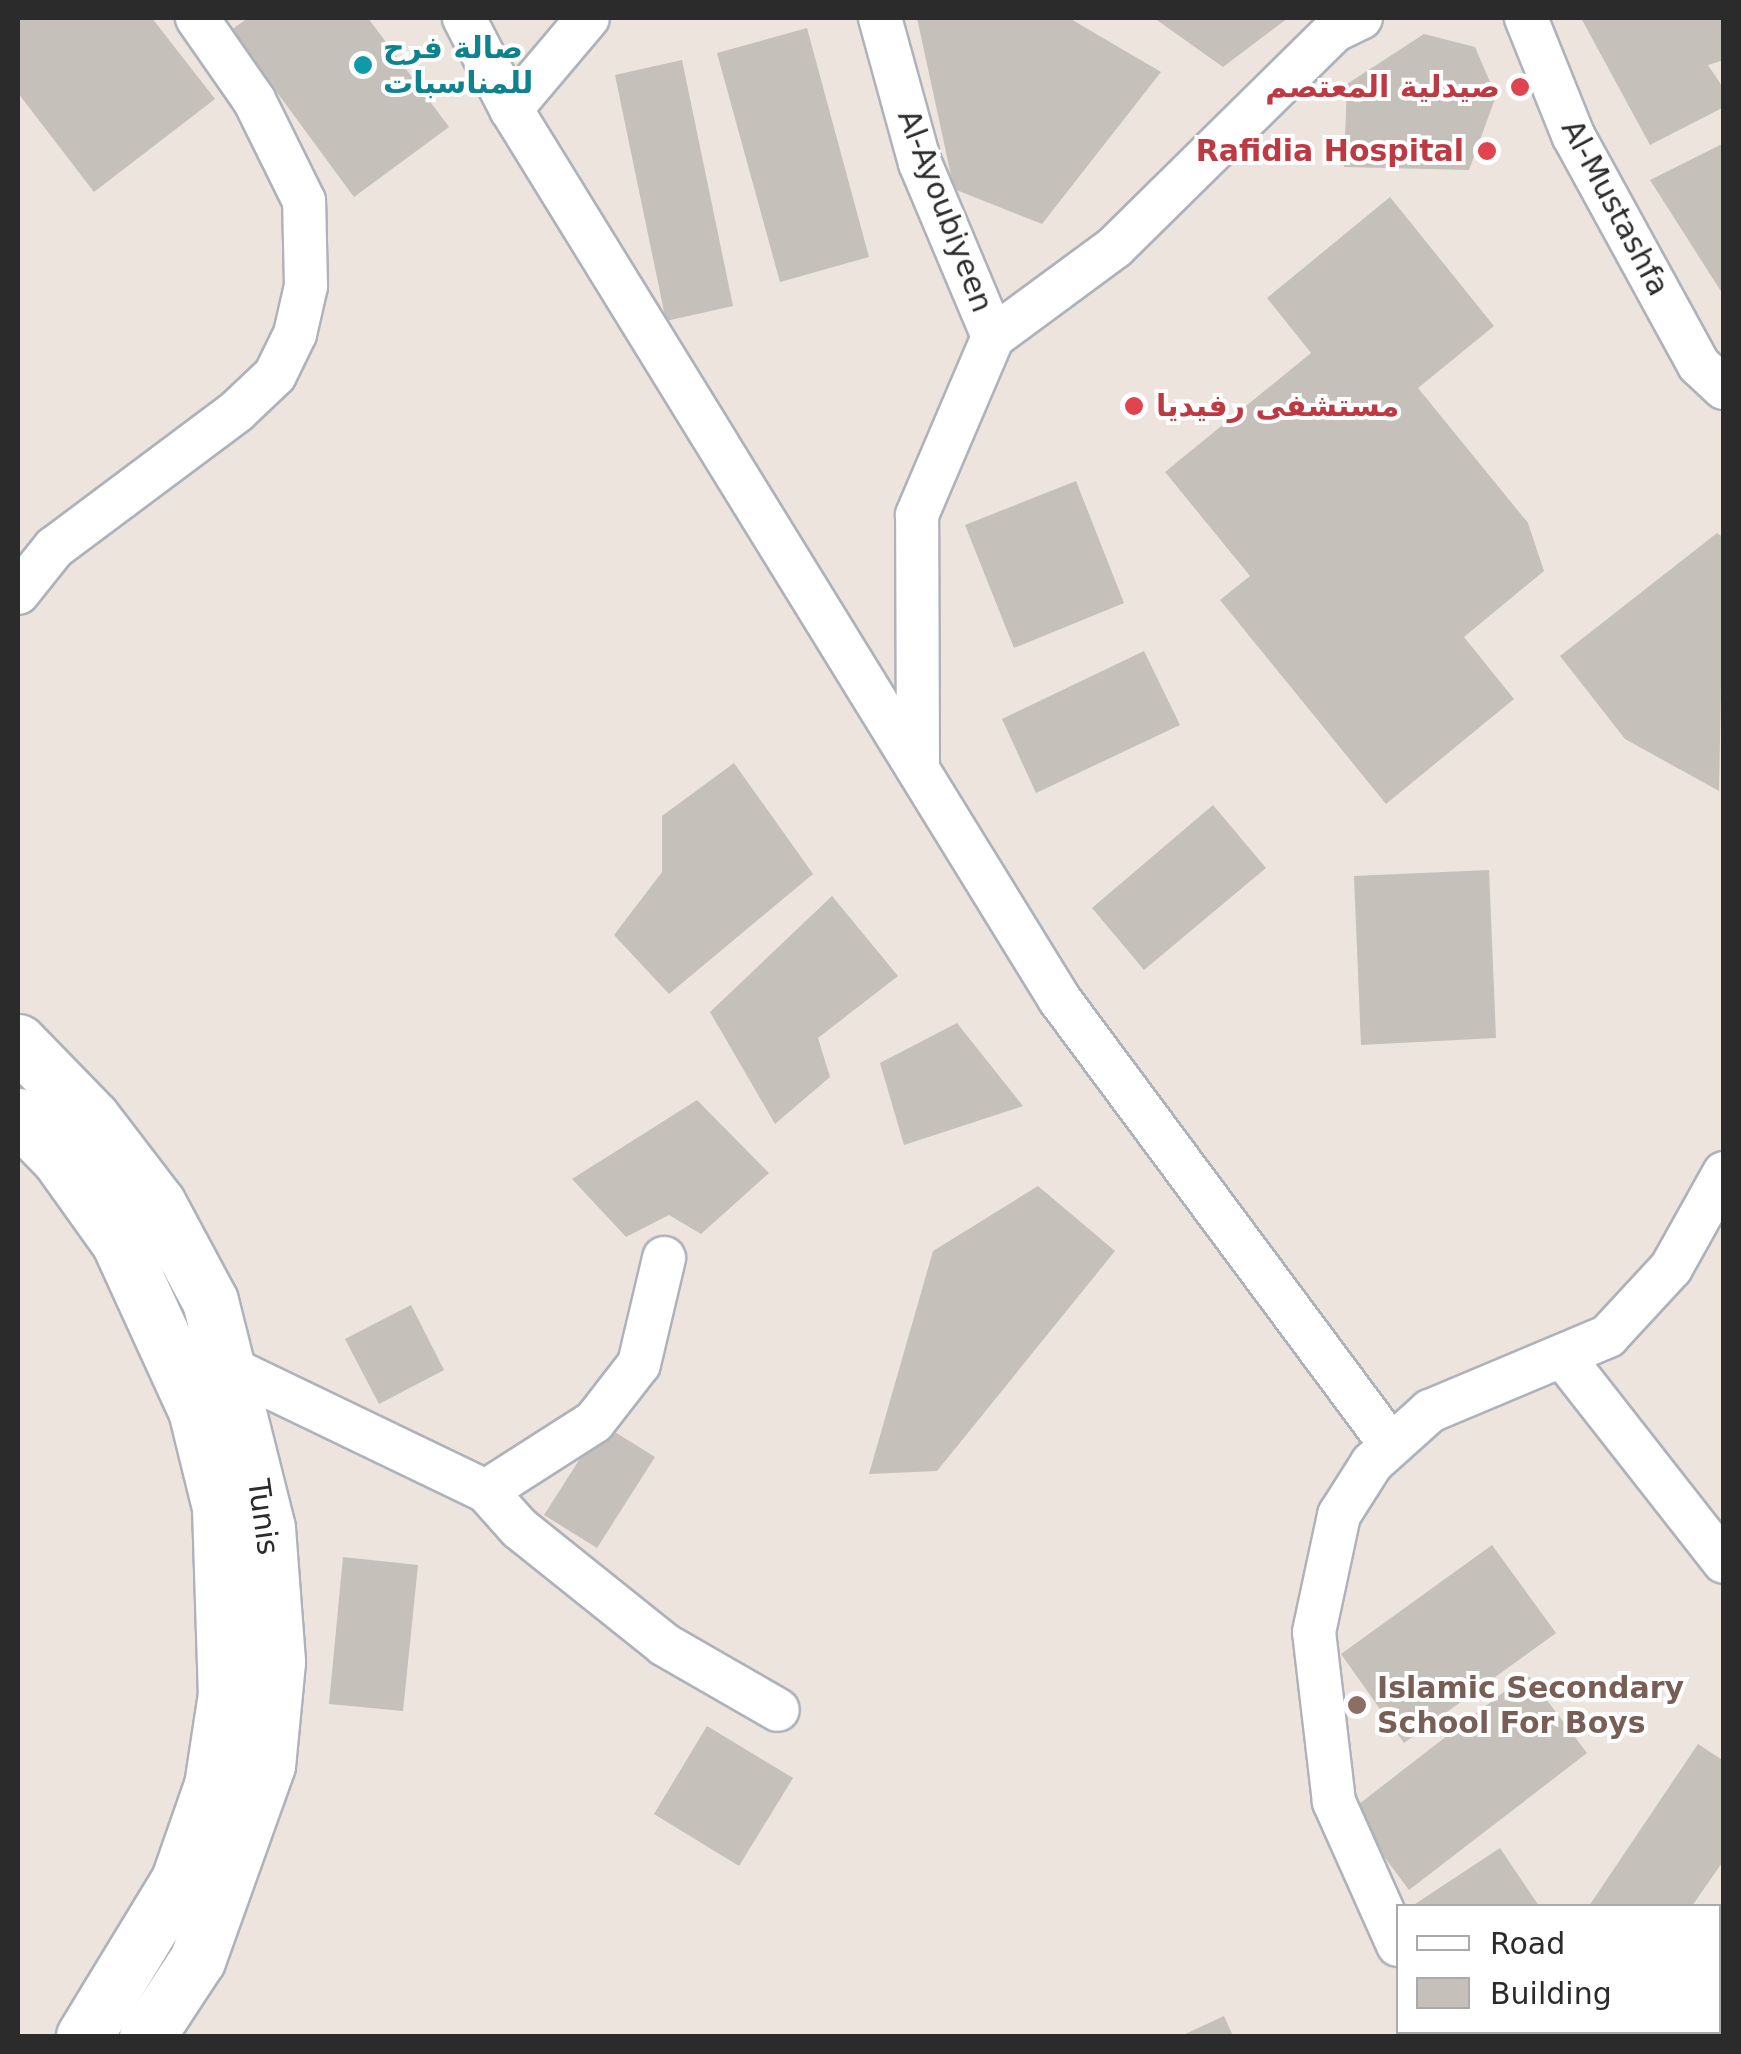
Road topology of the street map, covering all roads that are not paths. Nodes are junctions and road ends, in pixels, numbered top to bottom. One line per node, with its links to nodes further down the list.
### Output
1 (197, 18): 10 (street)
2 (464, 18): 7 (street)
3 (588, 18): 7 (street)
4 (880, 18): 8 (street, Al-Ayoubiyeen)
5 (1361, 18): 8 (street, Al-Ayoubiyeen)
6 (1526, 18): 9 (street, Al-Mustashfa)
7 (511, 109): 11 (street)
8 (993, 337): 11 (street)
9 (1724, 388)
10 (18, 594)
11 (918, 768): 18 (street)
12 (18, 1042): 17 (main road, Tunis)
13 (18, 1116): 23 (main road)
14 (1724, 1174): 16 (street)
15 (664, 1258): 19 (street)
16 (1564, 1358): 18 (street); 20 (street)
17 (232, 1369): 19 (street); 24 (main road, Tunis)
18 (1390, 1444): 22 (street)
19 (486, 1490): 21 (street)
20 (1724, 1562)
21 (778, 1710)
22 (1396, 1941)
23 (84, 2036)
24 (148, 2036)

